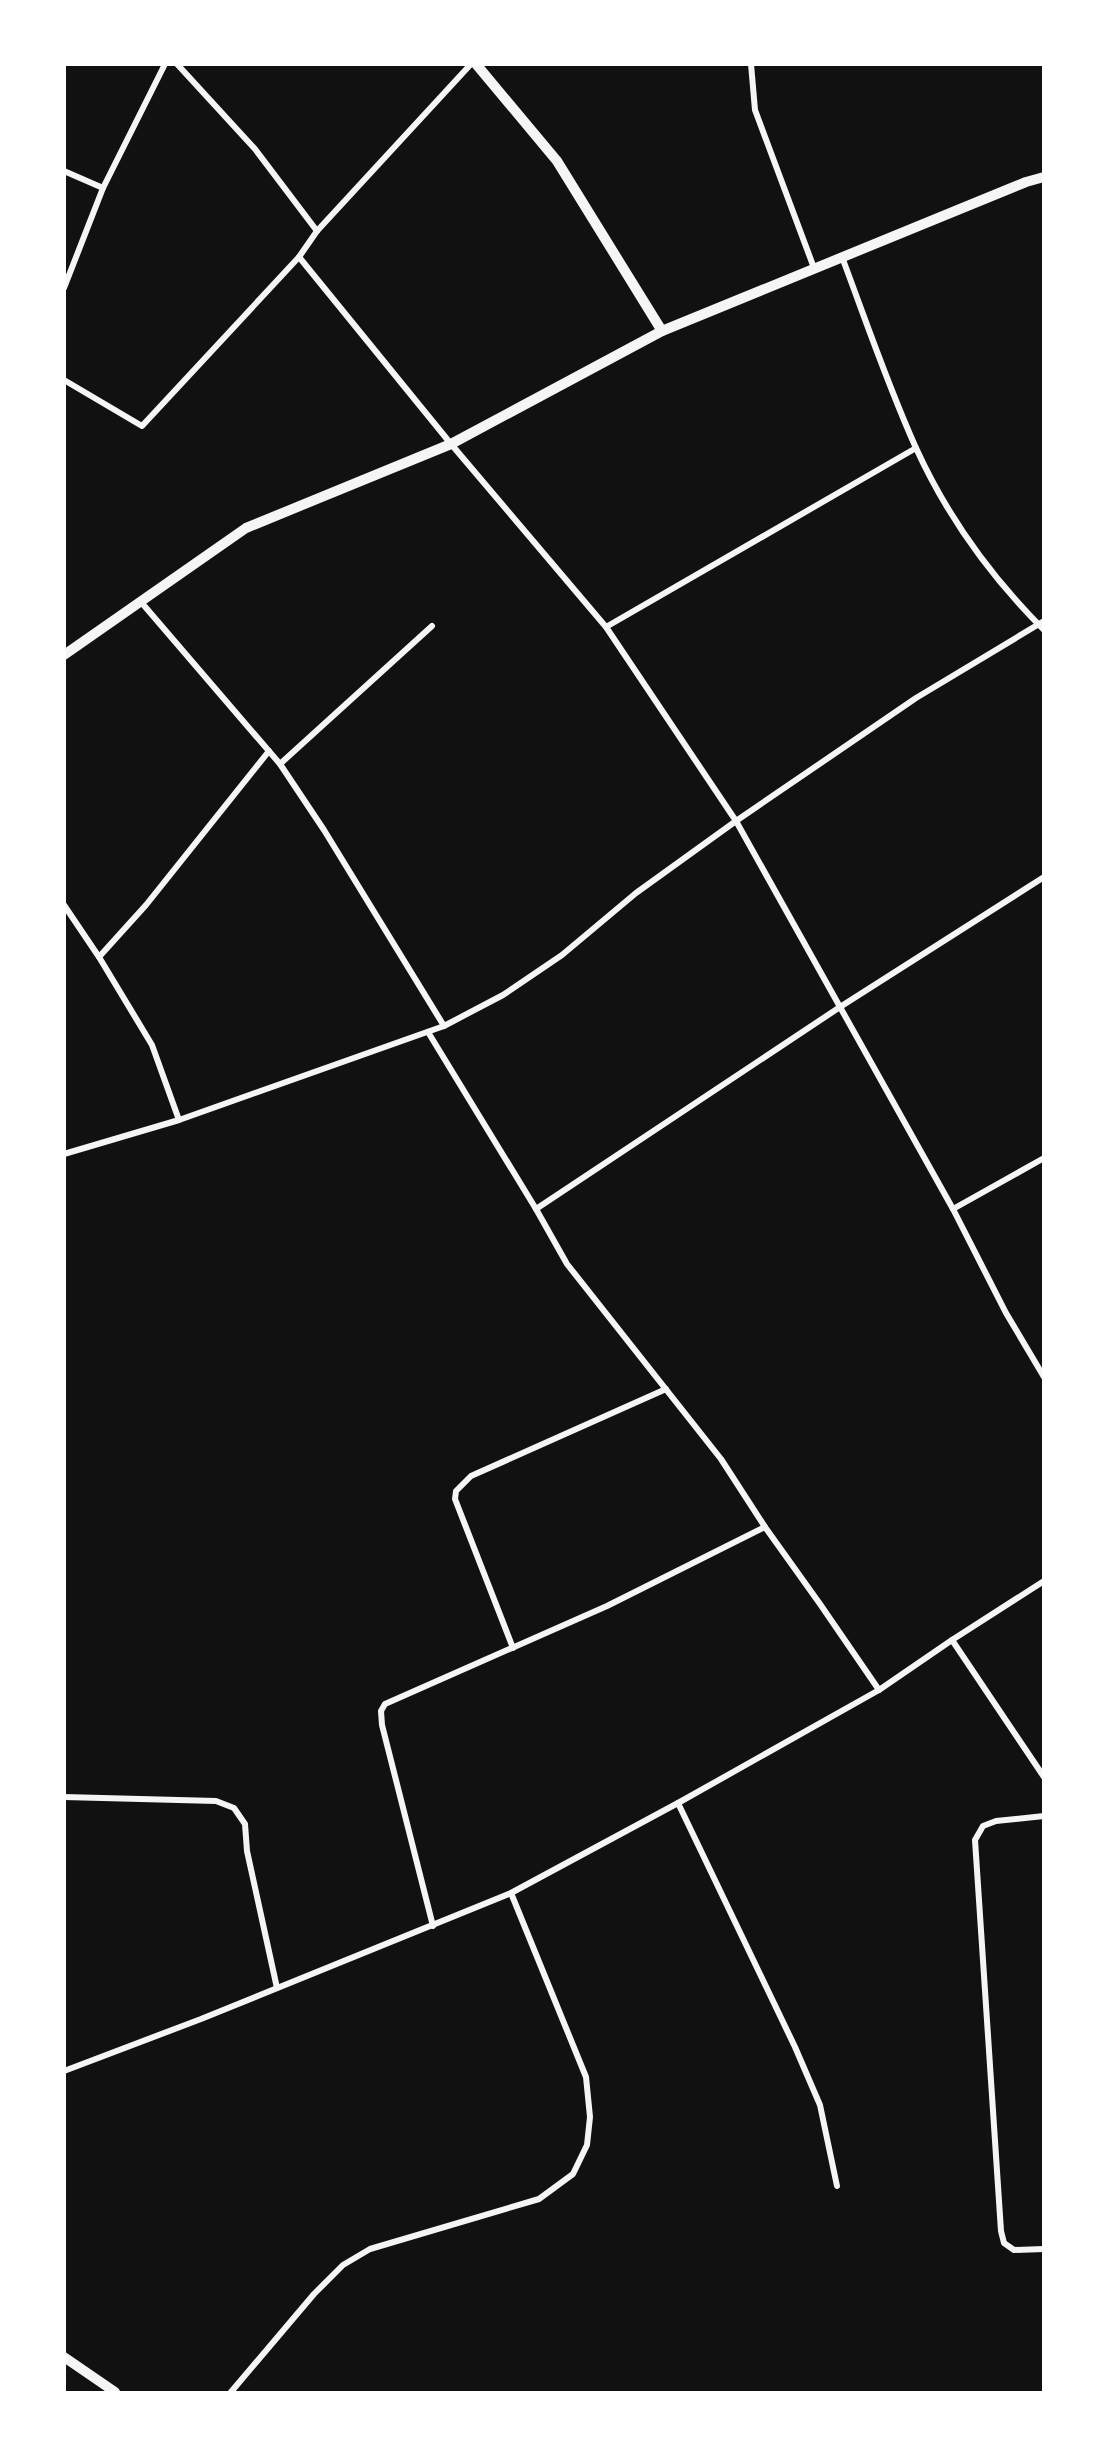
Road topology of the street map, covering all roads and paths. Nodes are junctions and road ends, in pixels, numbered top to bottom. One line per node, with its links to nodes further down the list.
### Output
1 (165, 64): 7 (street)
2 (177, 64): 8 (street)
3 (474, 64): 8 (street); 13 (street)
4 (751, 64): 11 (street)
5 (64, 171): 7 (street)
6 (1044, 177): 10 (street)
7 (103, 188): 12 (street)
8 (317, 231): 9 (street)
9 (299, 257): 14 (street); 15 (street)
10 (841, 257): 11 (street); 16 (street)
11 (814, 268): 13 (street)
12 (64, 288)
13 (662, 331): 15 (street)
14 (64, 380)
15 (451, 444): 17 (street); 20 (street)
16 (916, 448): 18 (street); 20 (street)
17 (141, 602): 22 (street); 23 (street)
18 (1041, 623): 21 (street); 25 (street)
19 (432, 626): 24 (street)
20 (606, 627): 25 (street)
21 (1044, 630)
22 (64, 655)
23 (269, 751): 24 (street); 28 (street)
24 (280, 764): 30 (street)
25 (736, 821): 29 (street); 30 (street)
26 (1044, 877): 29 (street)
27 (64, 905): 28 (street)
28 (99, 957): 32 (street)
29 (840, 1007): 35 (street); 36 (street)
30 (444, 1026): 31 (street)
31 (428, 1032): 32 (street); 35 (street)
32 (179, 1120): 33 (street)
33 (64, 1154)
34 (1044, 1158): 36 (street)
35 (536, 1209): 38 (street)
36 (953, 1209): 37 (street)
37 (1044, 1377)
38 (666, 1389): 39 (street); 42 (street)
39 (765, 1527): 42 (street); 43 (street)
40 (1044, 1581): 41 (street)
41 (951, 1640): 43 (street); 44 (street)
42 (513, 1647): 49 (street)
43 (879, 1690): 46 (street)
44 (1044, 1777)
45 (64, 1797): 50 (street)
46 (678, 1803): 48 (street); 52 (street)
47 (1044, 1816): 53 (street)
48 (511, 1893): 49 (street); 56 (street)
49 (434, 1926): 50 (street)
50 (277, 1989): 51 (street)
51 (64, 2071)
52 (837, 2186)
53 (1044, 2249)
54 (64, 2357): 55 (street)
55 (115, 2392)
56 (231, 2392)

